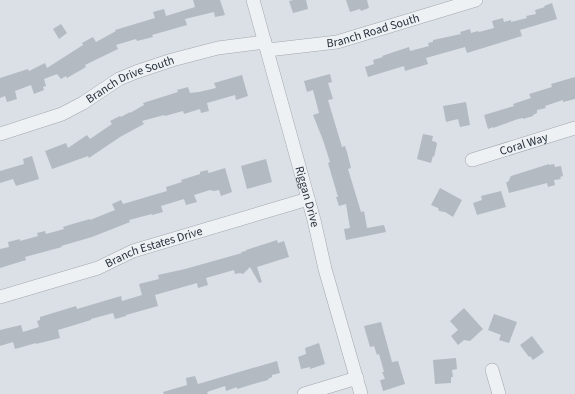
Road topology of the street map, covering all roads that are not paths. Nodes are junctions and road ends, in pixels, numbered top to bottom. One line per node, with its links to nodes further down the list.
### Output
1 (253, 0): 3 (street, Riggan Drive)
2 (476, 0): 3 (street, Branch Road South)
3 (267, 46): 5 (street, Branch Drive South); 7 (street, Riggan Drive)
4 (575, 128): 6 (street, Coral Way)
5 (0, 134)
6 (472, 160)
7 (308, 199): 8 (street, Branch Estates Drive); 10 (street, Riggan Drive)
8 (0, 297)
9 (492, 370): 13 (street)
10 (357, 378): 11 (street); 12 (street, Riggan Drive)
11 (304, 394)
12 (361, 394)
13 (499, 394)

